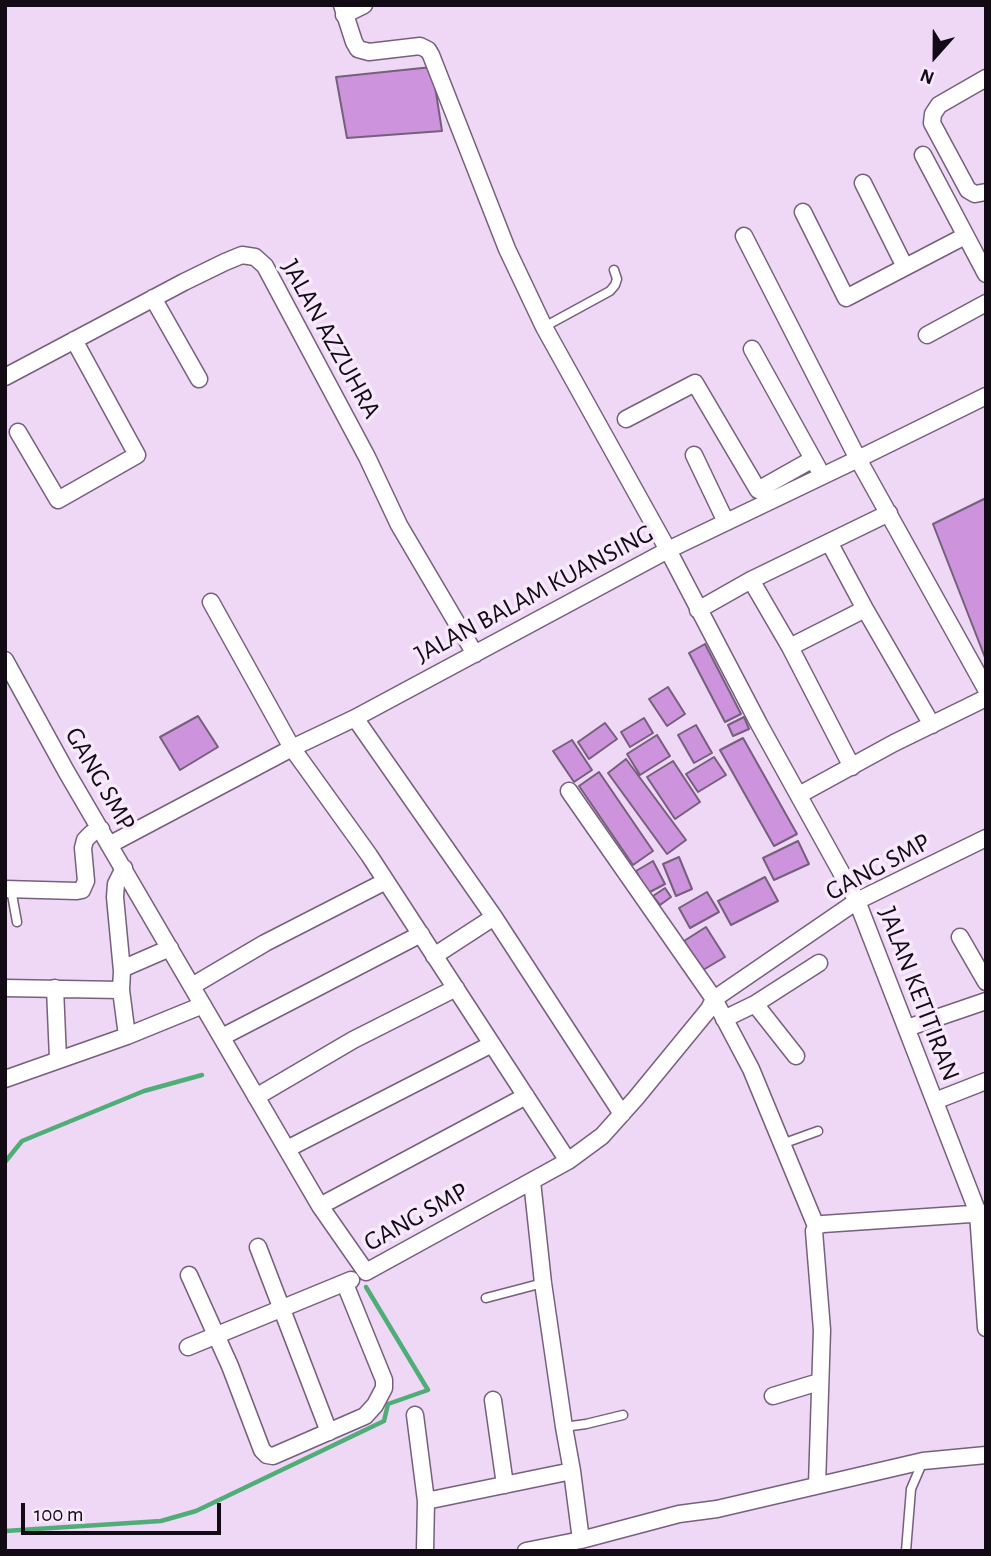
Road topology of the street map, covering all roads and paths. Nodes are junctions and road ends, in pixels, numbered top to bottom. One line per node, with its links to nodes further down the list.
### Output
1 (364, 5): 2 (street)
2 (343, 10): 15 (street, JALAN KETITIRAN)
3 (986, 79): 6 (street)
4 (923, 155): 9 (street)
5 (863, 183): 10 (street)
6 (986, 192)
7 (803, 212): 10 (street)
8 (744, 236): 26 (street)
9 (965, 236): 10 (street); 12 (street)
10 (905, 267)
11 (614, 270): 15 (lane)
12 (986, 274)
13 (153, 298): 17 (street, JALAN AZZUHRA); 20 (street); 37 (street, JALAN AZZUHRA)
14 (986, 303): 16 (street)
15 (544, 327): 31 (street, JALAN KETITIRAN)
16 (927, 335)
17 (74, 340): 19 (street, JALAN AZZUHRA); 23 (street)
18 (752, 349): 25 (street)
19 (5, 377)
20 (199, 379)
21 (986, 396): 26 (street, JALAN BALAM KUANSING)
22 (626, 419): 25 (street)
23 (18, 432)
24 (694, 455): 29 (street)
25 (813, 458): 27 (street)
26 (858, 460): 27 (street, JALAN BALAM KUANSING); 28 (street)
27 (822, 476): 29 (street, JALAN BALAM KUANSING)
28 (889, 513): 30 (street); 39 (street)
29 (726, 522): 31 (street, JALAN BALAM KUANSING)
30 (829, 542): 32 (street); 34 (street)
31 (668, 550): 35 (street, JALAN KETITIRAN); 37 (street, JALAN BALAM KUANSING)
32 (751, 580): 35 (street); 36 (street)
33 (211, 602): 43 (street)
34 (865, 609): 36 (street); 42 (street)
35 (698, 610): 46 (street, JALAN KETITIRAN)
36 (790, 647): 44 (street)
37 (475, 654): 41 (street, JALAN BALAM KUANSING)
38 (5, 660): 47 (street, GANG SMP)
39 (986, 689)
40 (986, 698): 42 (street)
41 (355, 718): 43 (street, JALAN BALAM KUANSING); 54 (street)
42 (932, 725): 44 (street)
43 (292, 748): 49 (street, JALAN BALAM KUANSING); 51 (street)
44 (852, 767): 46 (street)
45 (569, 791): 68 (street)
46 (799, 795): 53 (street, JALAN KETITIRAN)
47 (101, 829): 49 (street, GANG SMP); 52 (street)
48 (986, 838): 53 (street, GANG SMP)
49 (109, 845): 50 (street, GANG SMP)
50 (124, 868): 58 (street, GANG SMP); 61 (street)
51 (386, 881): 56 (street); 63 (street)
52 (8, 889): 55 (lane)
53 (857, 901): 68 (street, GANG SMP); 73 (street, JALAN KETITIRAN)
54 (494, 917): 59 (street); 84 (street)
55 (17, 922)
56 (421, 934): 59 (street); 75 (street)
57 (960, 937): 62 (street)
58 (170, 948): 61 (street); 63 (street, GANG SMP)
59 (434, 956): 66 (street)
60 (819, 963): 70 (street)
61 (122, 971): 67 (street)
62 (986, 982)
63 (192, 986): 71 (street, GANG SMP)
64 (5, 988): 65 (street)
65 (55, 988): 67 (street); 78 (street)
66 (456, 988): 76 (street); 82 (street)
67 (121, 990): 74 (street)
68 (714, 999): 72 (street); 84 (street, GANG SMP)
69 (986, 1001): 73 (street)
70 (755, 1004): 72 (street); 77 (street)
71 (203, 1005): 74 (street); 75 (street, GANG SMP)
72 (724, 1019): 86 (street)
73 (907, 1028): 83 (street, JALAN KETITIRAN)
74 (127, 1036): 78 (street)
75 (222, 1037): 82 (street, GANG SMP)
76 (492, 1044): 81 (street); 87 (street)
77 (796, 1056)
78 (58, 1059): 79 (street)
79 (5, 1079)
80 (986, 1081): 83 (street)
81 (526, 1096): 88 (street); 90 (street)
82 (256, 1097): 87 (street, GANG SMP)
83 (935, 1101): 91 (street, JALAN KETITIRAN)
84 (622, 1114): 88 (street, GANG SMP)
85 (818, 1131): 86 (lane)
86 (782, 1144): 92 (street)
87 (287, 1149): 90 (street, GANG SMP)
88 (568, 1161): 89 (street, GANG SMP)
89 (532, 1181): 94 (street, GANG SMP); 96 (street)
90 (320, 1206): 94 (street, GANG SMP)
91 (982, 1213): 92 (street); 100 (street, JALAN KETITIRAN)
92 (816, 1226): 103 (street)
93 (258, 1247): 99 (street)
94 (366, 1272): 97 (street)
95 (189, 1275): 101 (street)
96 (543, 1283): 98 (lane); 108 (street)
97 (345, 1284): 99 (street); 109 (street)
98 (486, 1298)
99 (282, 1309): 101 (street); 109 (street)
100 (986, 1328)
101 (217, 1335): 102 (street); 109 (street)
102 (188, 1347)
103 (820, 1382): 104 (street); 114 (street)
104 (773, 1396)
105 (493, 1400): 113 (street)
106 (415, 1415): 115 (street)
107 (623, 1415): 108 (lane)
108 (564, 1427): 112 (street)
109 (329, 1432)
110 (986, 1455): 111 (street)
111 (923, 1461): 114 (street); 119 (lane)
112 (572, 1471): 113 (street); 116 (street)
113 (505, 1485): 115 (street)
114 (817, 1485): 116 (street)
115 (426, 1500): 117 (street)
116 (581, 1540): 118 (street)
117 (425, 1551)
118 (526, 1551)
119 (906, 1551)

